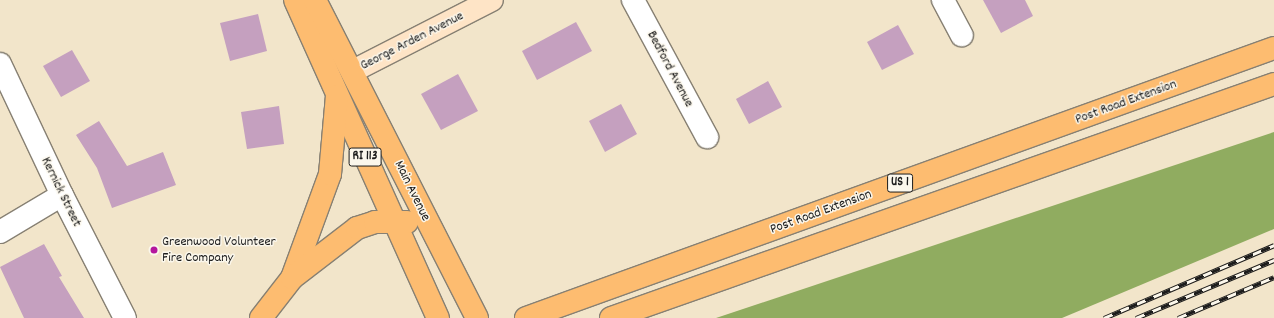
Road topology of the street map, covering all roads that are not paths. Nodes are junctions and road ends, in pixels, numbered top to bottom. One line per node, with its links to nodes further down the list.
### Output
1 (295, 0): 11 (main road, Main Avenue / RI 113)
2 (315, 0): 9 (main road, Main Avenue / RI 113)
3 (492, 0): 9 (street, George Arden Avenue)
4 (633, 0): 12 (street, Bedford Avenue)
5 (943, 0): 6 (street)
6 (962, 35)
7 (1274, 48): 22 (main road, Post Road Extension / US 1)
8 (0, 64): 13 (street, Kernick Street)
9 (353, 71): 16 (main road, Main Avenue / RI 113)
10 (1274, 84): 23 (main road, US 1)
11 (337, 94): 14 (main road, Main Avenue / RI 113); 17 (main road)
12 (707, 137)
13 (62, 195): 15 (street); 20 (street, Kernick Street)
14 (393, 220): 16 (main road); 17 (main road); 19 (main road, Main Avenue / RI 113)
15 (0, 232)
16 (442, 252): 18 (main road, Main Avenue / RI 113)
17 (292, 278): 21 (main road)
18 (473, 312)
19 (437, 316)
20 (125, 318)
21 (261, 318)
22 (526, 318)
23 (611, 318)

